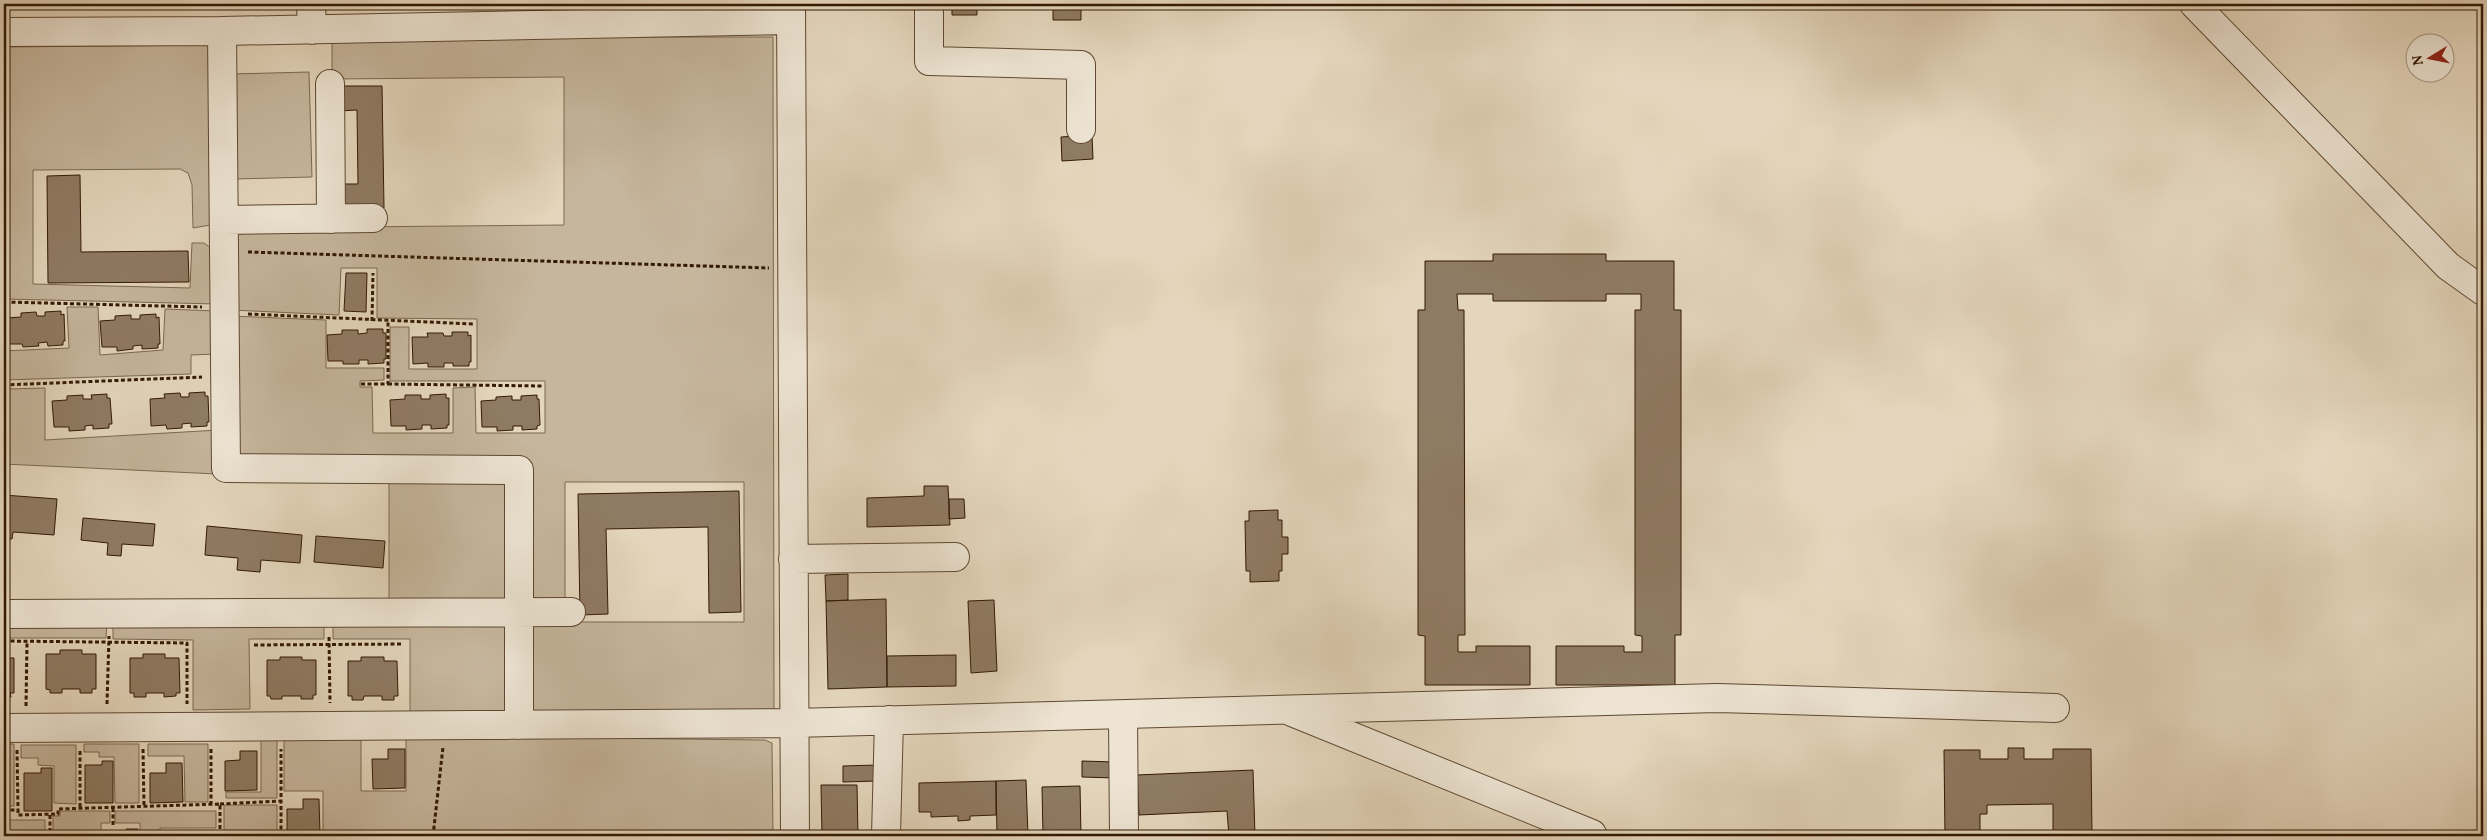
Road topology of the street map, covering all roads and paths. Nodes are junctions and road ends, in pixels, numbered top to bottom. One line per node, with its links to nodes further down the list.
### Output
1 (458, 4): 6 (street)
2 (929, 4): 10 (street)
3 (2194, 4): 17 (street)
4 (791, 12): 6 (street); 15 (street)
5 (312, 17): 6 (street); 7 (street)
6 (473, 26)
7 (222, 31): 8 (street); 13 (street)
8 (4, 32)
9 (330, 84): 12 (street)
10 (1081, 129)
11 (373, 218): 12 (street)
12 (331, 219): 13 (street)
13 (225, 220): 14 (street)
14 (225, 252): 15 (path); 19 (street)
15 (792, 268): 29 (street)
16 (373, 273): 20 (path)
17 (2483, 291)
18 (5, 302): 19 (path)
19 (225, 310): 20 (path); 23 (street)
20 (372, 321): 21 (path)
21 (388, 321): 22 (path); 26 (path)
22 (473, 324)
23 (225, 376): 24 (path); 31 (street)
24 (4, 384)
25 (361, 384): 26 (path)
26 (388, 384): 27 (path)
27 (542, 386)
28 (955, 557): 29 (street)
29 (793, 559): 45 (street)
30 (571, 612): 31 (street)
31 (519, 613): 34 (street); 46 (street)
32 (4, 614): 33 (street)
33 (110, 614): 34 (street); 37 (path)
34 (329, 614): 39 (path)
35 (4, 642): 36 (path)
36 (27, 642): 37 (path); 52 (path)
37 (109, 642): 51 (path); 54 (path)
38 (254, 644): 39 (path)
39 (329, 644): 40 (path); 48 (path)
40 (403, 644)
41 (1282, 708): 42 (street); 43 (street); 73 (street)
42 (2055, 708)
43 (1123, 716): 44 (street); 72 (street)
44 (889, 720): 45 (street); 71 (street)
45 (794, 724): 46 (street); 70 (street)
46 (519, 725): 49 (street)
47 (281, 726): 48 (street); 51 (street); 56 (path)
48 (330, 726): 49 (street)
49 (446, 726): 69 (path)
50 (144, 727): 51 (street); 54 (street); 59 (path)
51 (187, 727)
52 (15, 728): 53 (street); 63 (path)
53 (79, 728): 54 (street); 61 (path)
54 (106, 728)
55 (211, 748): 57 (path)
56 (281, 801): 58 (path); 68 (path)
57 (211, 804): 58 (path); 59 (path)
58 (220, 804): 67 (path)
59 (144, 806): 60 (path)
60 (113, 807): 61 (path); 65 (path)
61 (80, 808): 64 (path)
62 (4, 810): 63 (path)
63 (18, 810): 64 (path)
64 (50, 815): 66 (path)
65 (113, 825)
66 (50, 836)
67 (220, 836)
68 (281, 836)
69 (433, 836)
70 (795, 836)
71 (886, 836)
72 (1124, 836)
73 (1593, 836)

